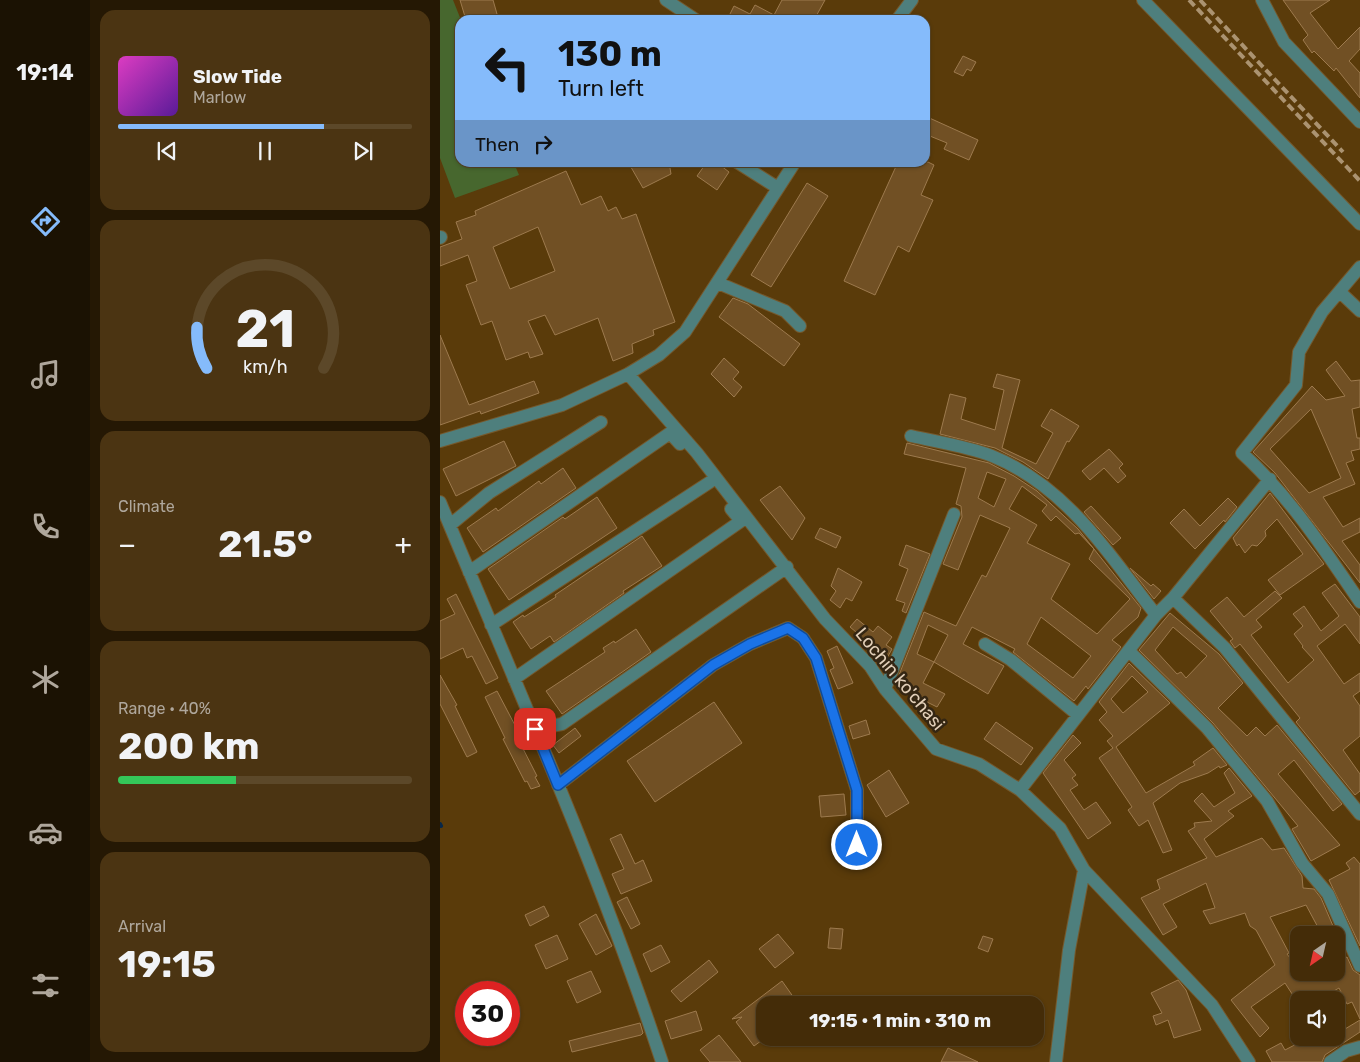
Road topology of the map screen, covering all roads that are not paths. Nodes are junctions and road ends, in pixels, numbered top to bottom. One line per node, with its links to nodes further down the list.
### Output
1 (666, 0): 5 (street)
2 (912, 0): 6 (street)
3 (1143, 0): 11 (street)
4 (1262, 0): 7 (street)
5 (688, 15)
6 (901, 15)
7 (1360, 122)
8 (745, 167): 10 (street)
9 (792, 167): 10 (street)
10 (778, 188): 13 (street)
11 (1360, 224)
12 (1360, 267): 14 (street)
13 (718, 283): 16 (street); 17 (street)
14 (1340, 292): 15 (street); 21 (street)
15 (1360, 311)
16 (800, 326)
17 (628, 374): 20 (street); 26 (street, Lochin ko'chasi)
18 (601, 422): 25 (street)
19 (911, 436): 30 (street)
20 (440, 441)
21 (1270, 479): 28 (street); 29 (street)
22 (710, 482): 27 (street); 31 (street); 34 (street)
23 (440, 502): 25 (street)
24 (954, 514): 35 (street)
25 (450, 524): 27 (street)
26 (787, 567): 35 (street, Lochin ko'chasi); 37 (street)
27 (469, 572): 31 (street)
28 (1173, 598): 30 (street); 40 (street)
29 (1360, 602)
30 (1156, 615): 33 (street)
31 (491, 625): 34 (street)
32 (985, 644): 36 (street)
33 (1129, 650): 36 (street); 43 (street)
34 (514, 679): 37 (street)
35 (885, 689): 39 (street, Lochin ko'chasi)
36 (1077, 714): 39 (street)
37 (535, 729): 38 (street)
38 (558, 785): 41 (street); 45 (street)
39 (1020, 790): 42 (street, Lochin ko'chasi)
40 (1360, 814)
41 (857, 864)
42 (1084, 870): 46 (street); 47 (street, Lochin ko'chasi)
43 (1360, 966)
44 (1360, 1047): 48 (street)
45 (662, 1062)
46 (1056, 1062)
47 (1249, 1062)
48 (1330, 1062)

